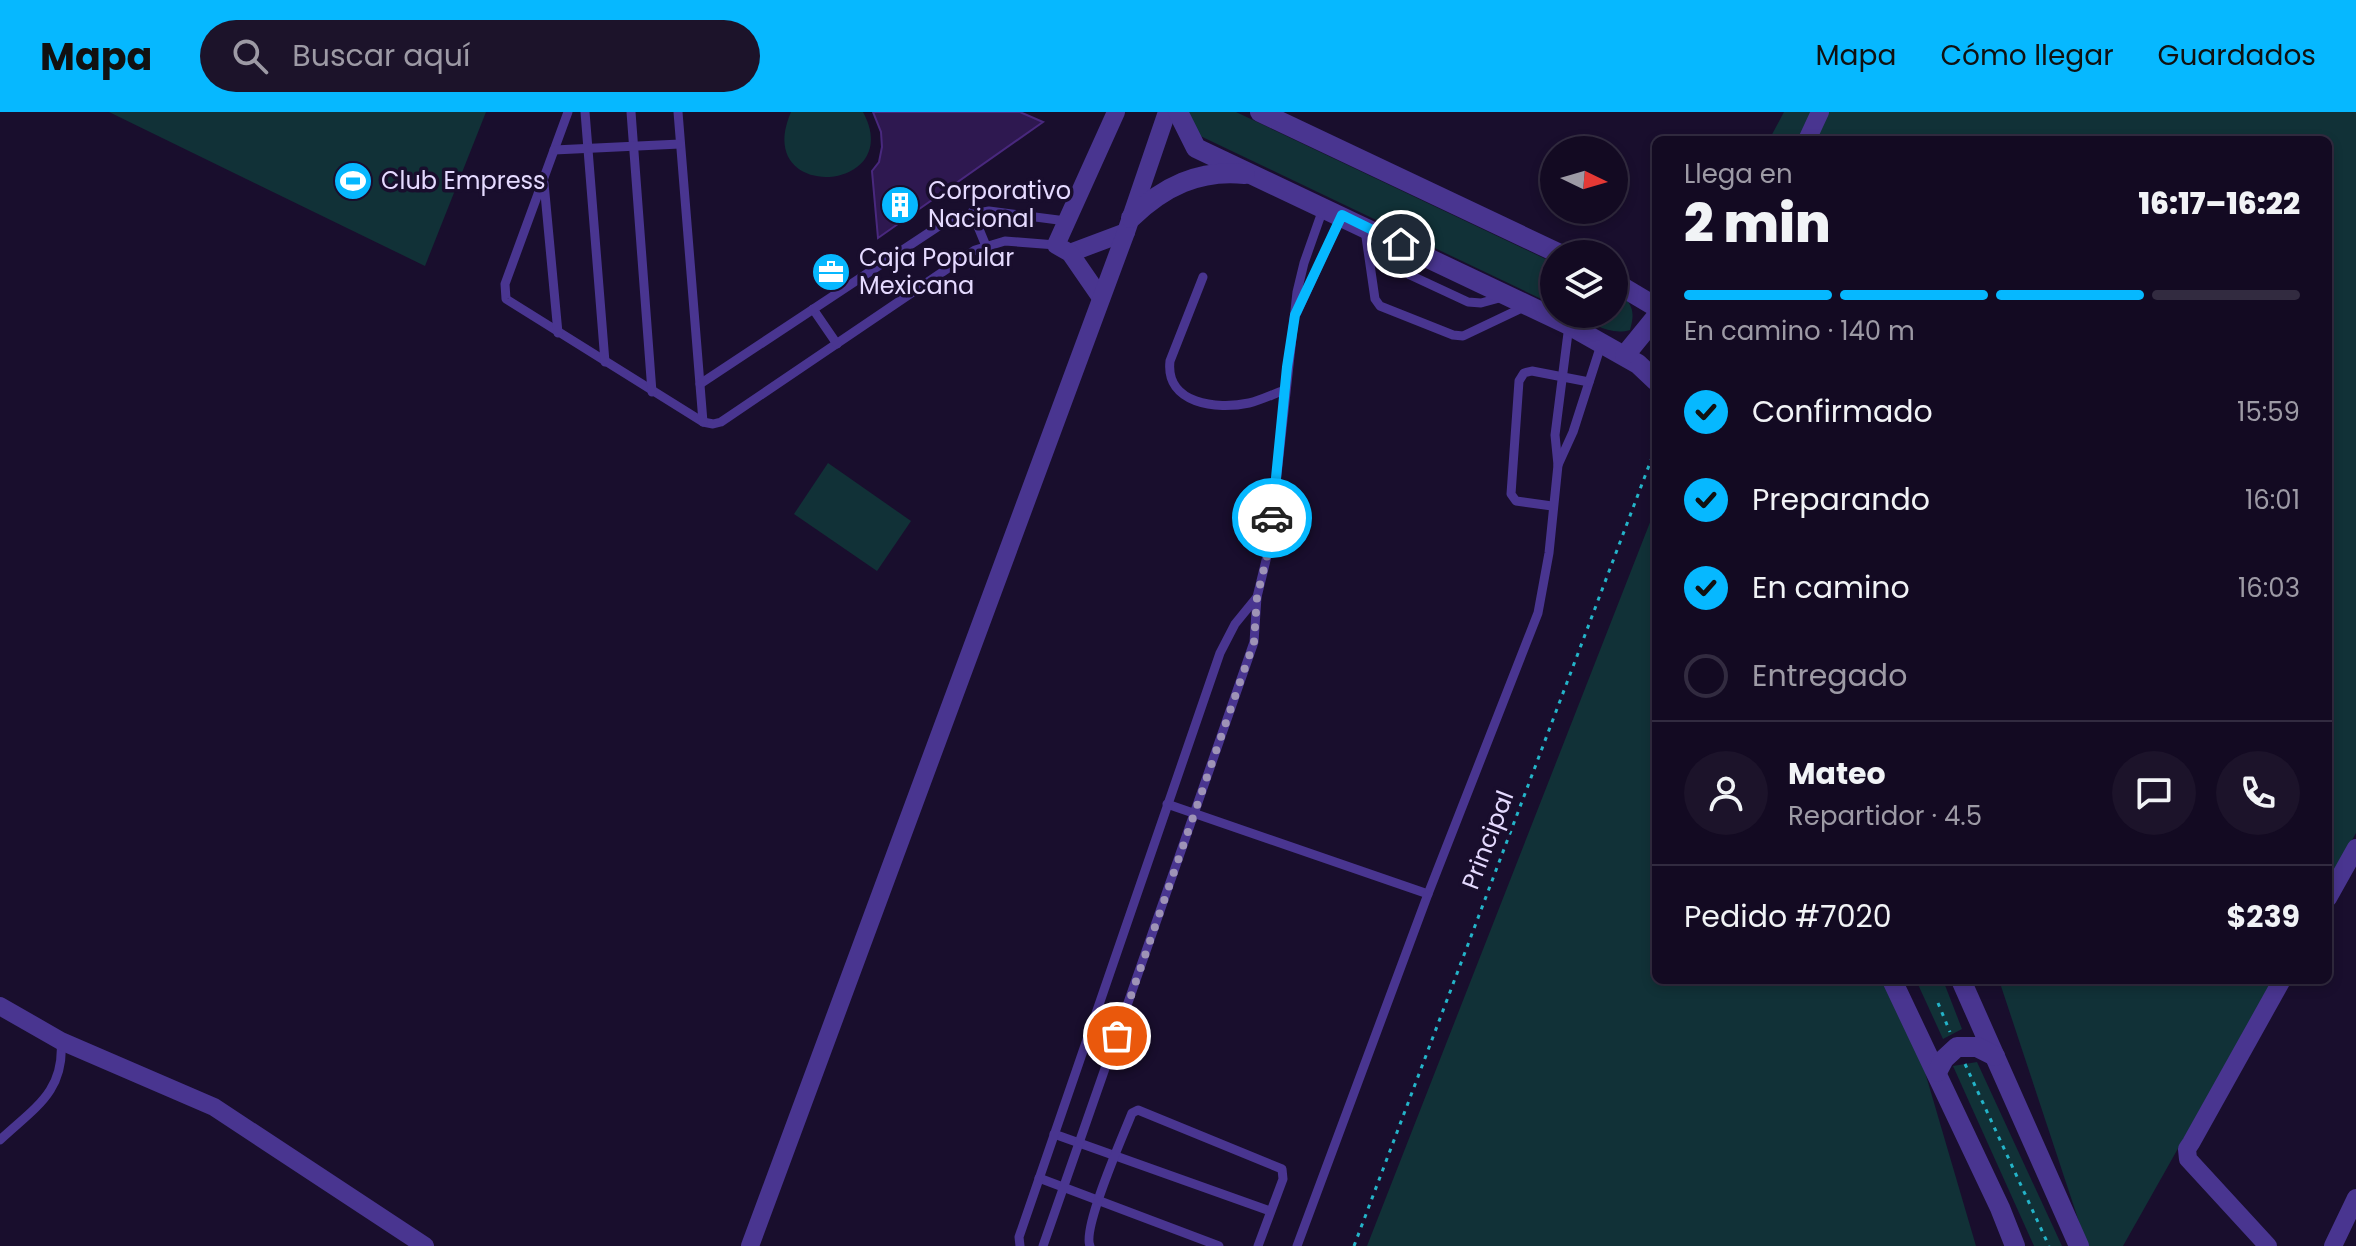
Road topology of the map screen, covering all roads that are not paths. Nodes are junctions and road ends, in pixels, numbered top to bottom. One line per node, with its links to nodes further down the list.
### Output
1 (568, 112): 14 (lane)
2 (585, 112): 13 (lane)
3 (631, 112): 12 (lane)
4 (678, 112): 11 (lane)
5 (1116, 112): 19 (street)
6 (1167, 112): 20 (street)
7 (1178, 112): 15 (street)
8 (1820, 112): 10 (street)
9 (1267, 114): 22 (street)
10 (1809, 136)
11 (680, 144): 12 (lane); 44 (lane)
12 (634, 146): 13 (lane); 46 (lane)
13 (588, 149): 14 (lane); 40 (lane)
14 (554, 150): 16 (lane)
15 (1258, 175): 17 (street); 20 (street)
16 (544, 179): 36 (lane); 36 (lane)
17 (1333, 211): 21 (street); 32 (lane); 32 (lane)
18 (972, 212): 19 (lane); 23 (lane); 30 (lane)
19 (1066, 221): 24 (street)
20 (1128, 225): 24 (street); 27 (street)
21 (1365, 226): 28 (street); 28 (lane)
22 (1540, 244)
23 (986, 246): 24 (lane); 38 (lane)
24 (1063, 249): 27 (street)
25 (1203, 277): 45 (lane)
26 (1628, 290): 29 (street)
27 (1101, 298): 73 (street)
28 (1528, 305): 31 (street)
29 (1652, 305)
30 (813, 309): 38 (lane); 44 (lane)
31 (1540, 311)
32 (1295, 315): 45 (lane)
33 (1652, 322): 39 (street)
34 (1569, 328): 41 (lane)
35 (1575, 328): 37 (street)
36 (558, 333): 40 (lane)
37 (1602, 342): 39 (street); 43 (lane)
38 (837, 344): 47 (lane)
39 (1625, 355): 42 (street)
40 (605, 362): 46 (lane)
41 (1563, 377): 43 (lane); 48 (lane); 49 (lane)
42 (1652, 378)
43 (1589, 382): 48 (lane)
44 (700, 384): 47 (lane)
45 (1285, 390): 50 (lane)
46 (652, 392): 47 (lane)
47 (703, 422)
48 (1558, 465): 49 (lane)
49 (1552, 506): 55 (lane)
50 (1257, 597): 51 (lane); 52 (lane)
51 (1167, 804): 52 (lane); 63 (lane)
52 (1194, 813): 55 (lane); 65 (lane)
53 (2356, 848): 54 (street)
54 (2332, 891)
55 (1428, 894): 79 (lane)
56 (1894, 984): 62 (street)
57 (1963, 984): 61 (street)
58 (2280, 984): 82 (street)
59 (0, 1006): 60 (street)
60 (61, 1041): 64 (lane); 72 (street)
61 (1995, 1056): 62 (street); 81 (street)
62 (1937, 1072): 80 (street)
63 (1054, 1134): 65 (lane); 67 (lane)
64 (0, 1140)
65 (1079, 1143): 66 (lane); 68 (lane)
66 (1115, 1155): 70 (lane); 71 (lane); 71 (lane)
67 (1039, 1178): 68 (lane); 74 (lane)
68 (1064, 1187): 70 (lane); 75 (lane)
69 (2356, 1198): 83 (street)
70 (1098, 1200): 76 (lane); 77 (lane)
71 (1270, 1211): 78 (lane)
72 (425, 1246)
73 (750, 1246)
74 (1020, 1246)
75 (1043, 1246)
76 (1090, 1246)
77 (1219, 1246)
78 (1258, 1246)
79 (1297, 1246)
80 (2015, 1246)
81 (2079, 1246)
82 (2268, 1246)
83 (2333, 1246)

